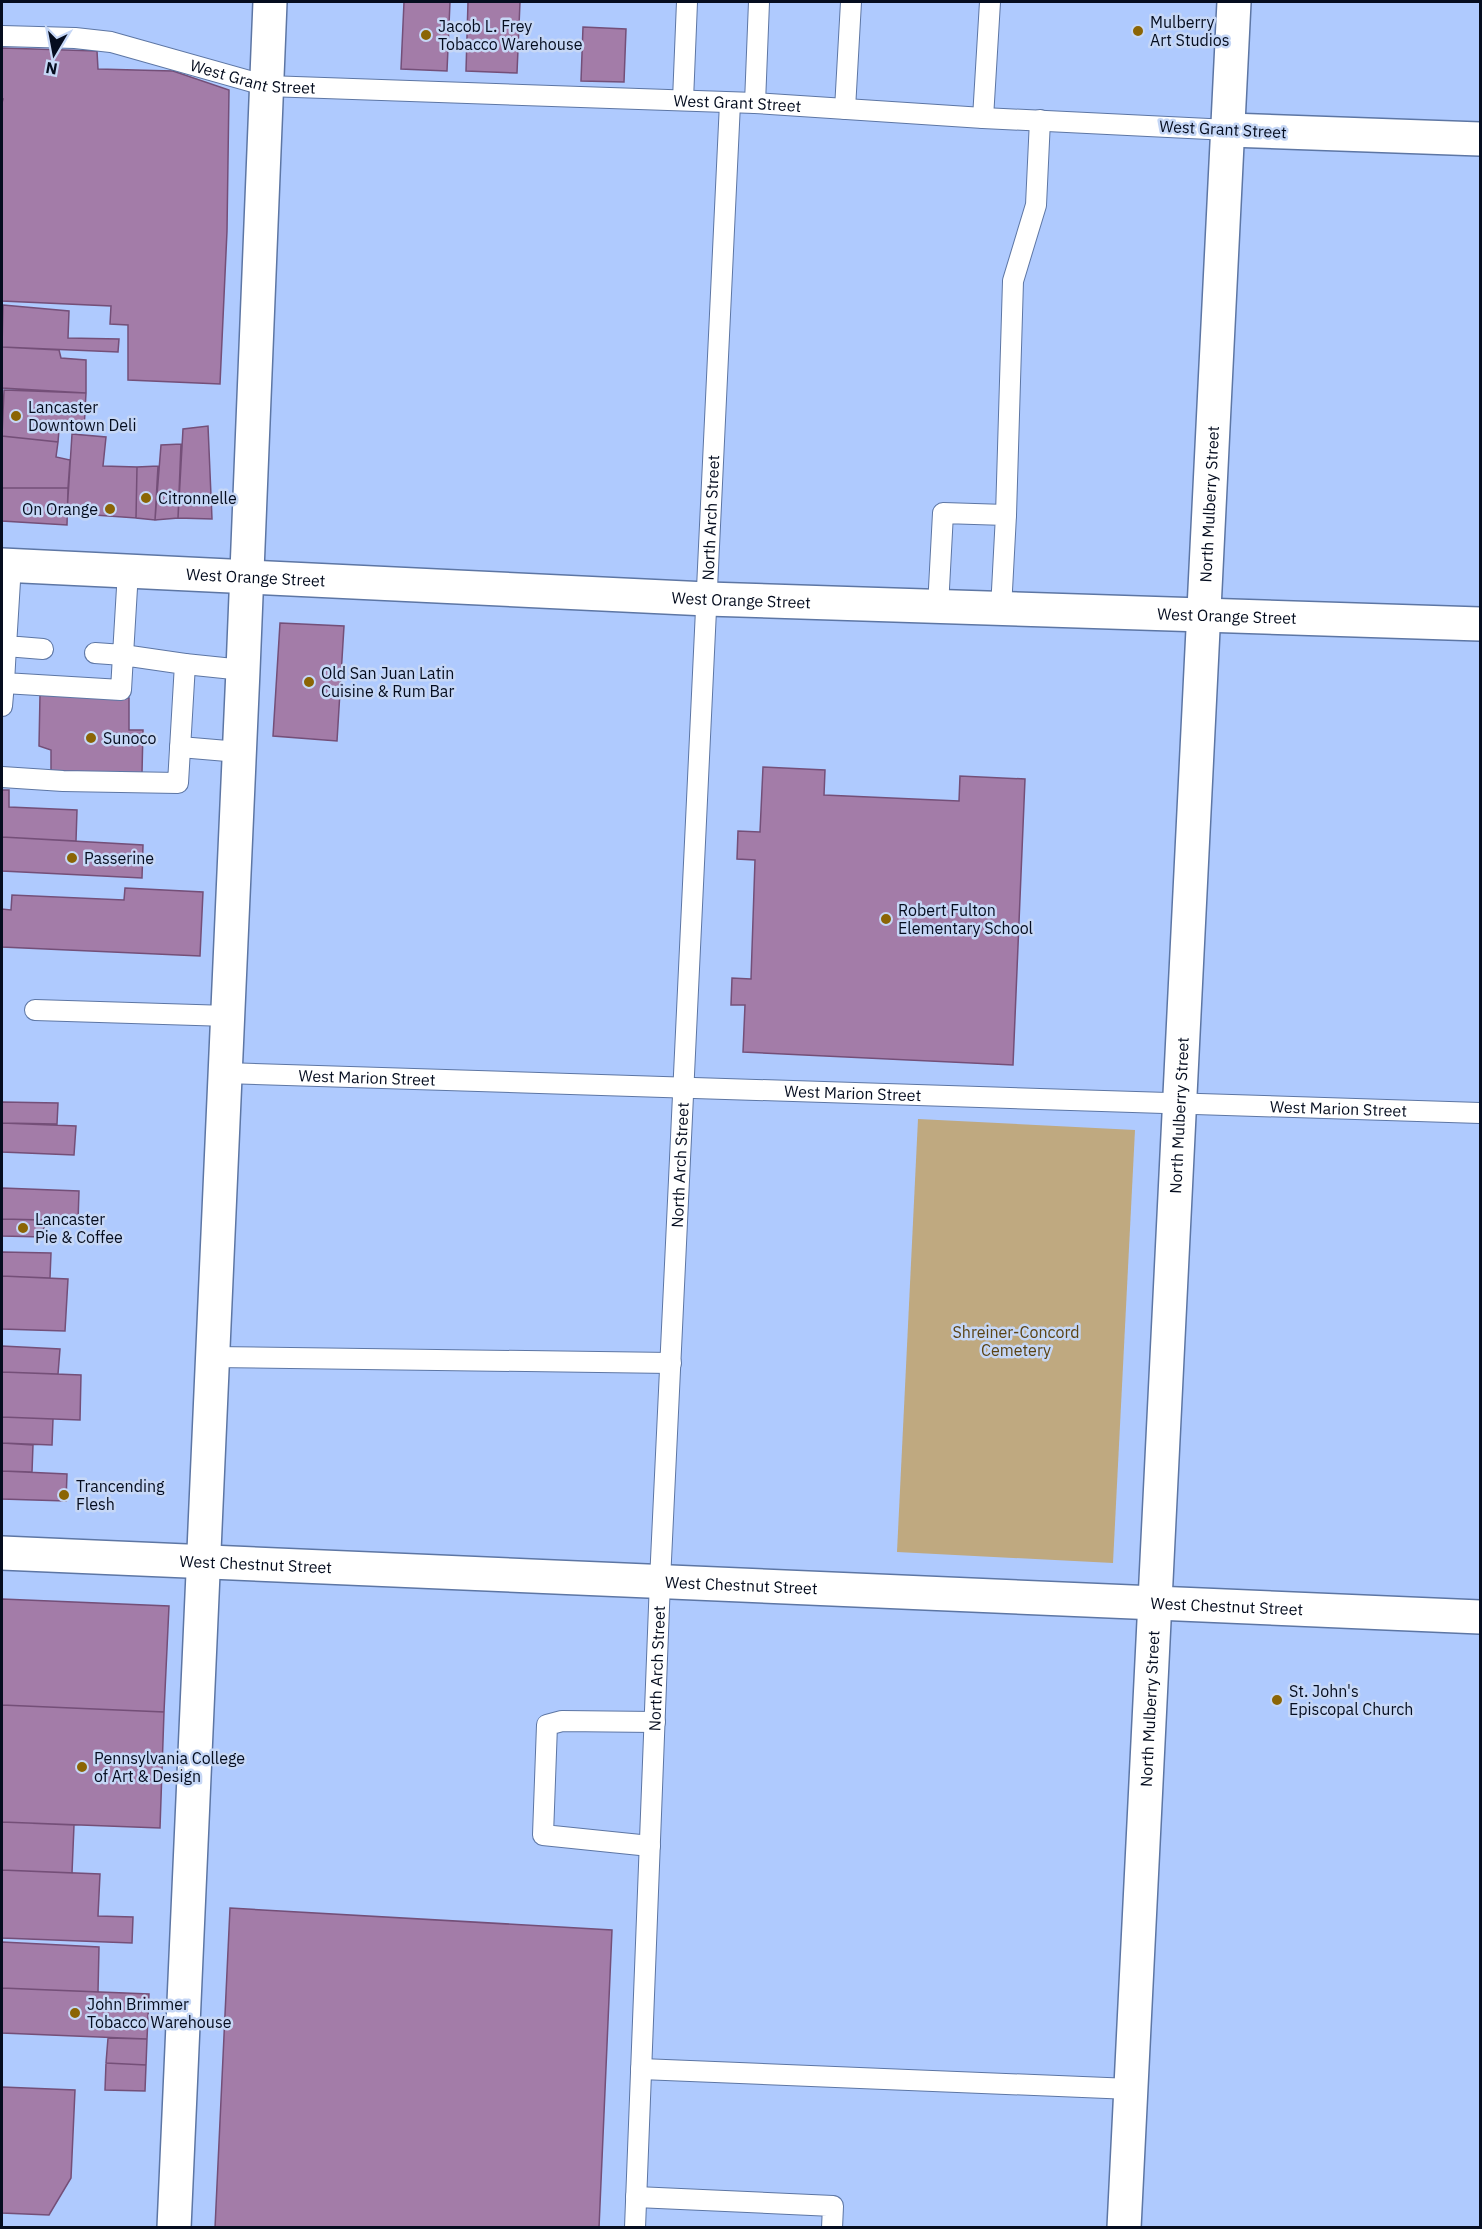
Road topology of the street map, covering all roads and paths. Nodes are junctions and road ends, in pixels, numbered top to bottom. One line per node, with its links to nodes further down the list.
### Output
1 (270, 2): 8 (street)
2 (687, 2): 9 (lane)
3 (759, 2): 11 (lane)
4 (851, 2): 12 (lane)
5 (990, 2): 13 (lane)
6 (1234, 2): 15 (street, North Mulberry Street)
7 (2, 36): 8 (lane, West Grant Street)
8 (267, 86): 9 (lane, West Grant Street); 20 (street)
9 (682, 100): 10 (lane, West Grant Street)
10 (730, 103): 11 (lane, West Grant Street); 21 (lane, North Arch Street)
11 (755, 103): 12 (lane, West Grant Street)
12 (845, 109): 13 (lane, West Grant Street)
13 (983, 118): 14 (lane, West Grant Street)
14 (1040, 120): 15 (lane, West Grant Street); 17 (lane)
15 (1229, 130): 16 (street, West Grant Street); 24 (street, North Mulberry Street)
16 (1480, 139)
17 (1006, 515): 22 (lane); 23 (lane)
18 (6, 565): 19 (street, West Orange Street); 26 (lane)
19 (128, 571): 20 (street, West Orange Street); 29 (lane)
20 (247, 577): 21 (street, West Orange Street); 31 (street)
21 (707, 599): 22 (street, West Orange Street); 40 (lane, North Arch Street)
22 (938, 607): 23 (street, West Orange Street)
23 (1001, 609): 24 (street, West Orange Street)
24 (1205, 616): 25 (street, West Orange Street); 41 (street, North Mulberry Street)
25 (1480, 624)
26 (6, 646): 27 (lane); 32 (lane)
27 (43, 648)
28 (95, 653): 29 (lane)
29 (123, 655): 30 (lane); 32 (lane)
30 (185, 664): 31 (lane); 34 (lane)
31 (243, 670): 35 (street)
32 (3, 683): 33 (lane)
33 (2, 706)
34 (180, 747): 35 (lane); 36 (lane)
35 (239, 752): 38 (street)
36 (2, 777)
37 (36, 1010): 38 (lane)
38 (228, 1016): 39 (street)
39 (225, 1074): 40 (lane, West Marion Street); 43 (street)
40 (684, 1088): 41 (lane, West Marion Street); 44 (lane, North Arch Street)
41 (1180, 1103): 42 (lane, West Marion Street); 48 (street, North Mulberry Street)
42 (1480, 1113)
43 (212, 1357): 44 (lane); 46 (street)
44 (671, 1363): 47 (lane, North Arch Street)
45 (2, 1553): 46 (street, West Chestnut Street)
46 (203, 1562): 47 (street, West Chestnut Street); 55 (street)
47 (660, 1581): 48 (street, West Chestnut Street); 50 (lane, North Arch Street)
48 (1155, 1603): 49 (street, West Chestnut Street); 53 (street, North Mulberry Street)
49 (1480, 1617)
50 (655, 1722): 51 (lane, North Arch Street); 51 (lane)
51 (650, 1846): 52 (lane, North Arch Street)
52 (641, 2069): 53 (lane); 54 (lane, North Arch Street)
53 (1131, 2089): 58 (street, North Mulberry Street)
54 (636, 2197): 56 (lane, North Arch Street); 57 (lane)
55 (174, 2228)
56 (635, 2228)
57 (832, 2228)
58 (1124, 2228)

